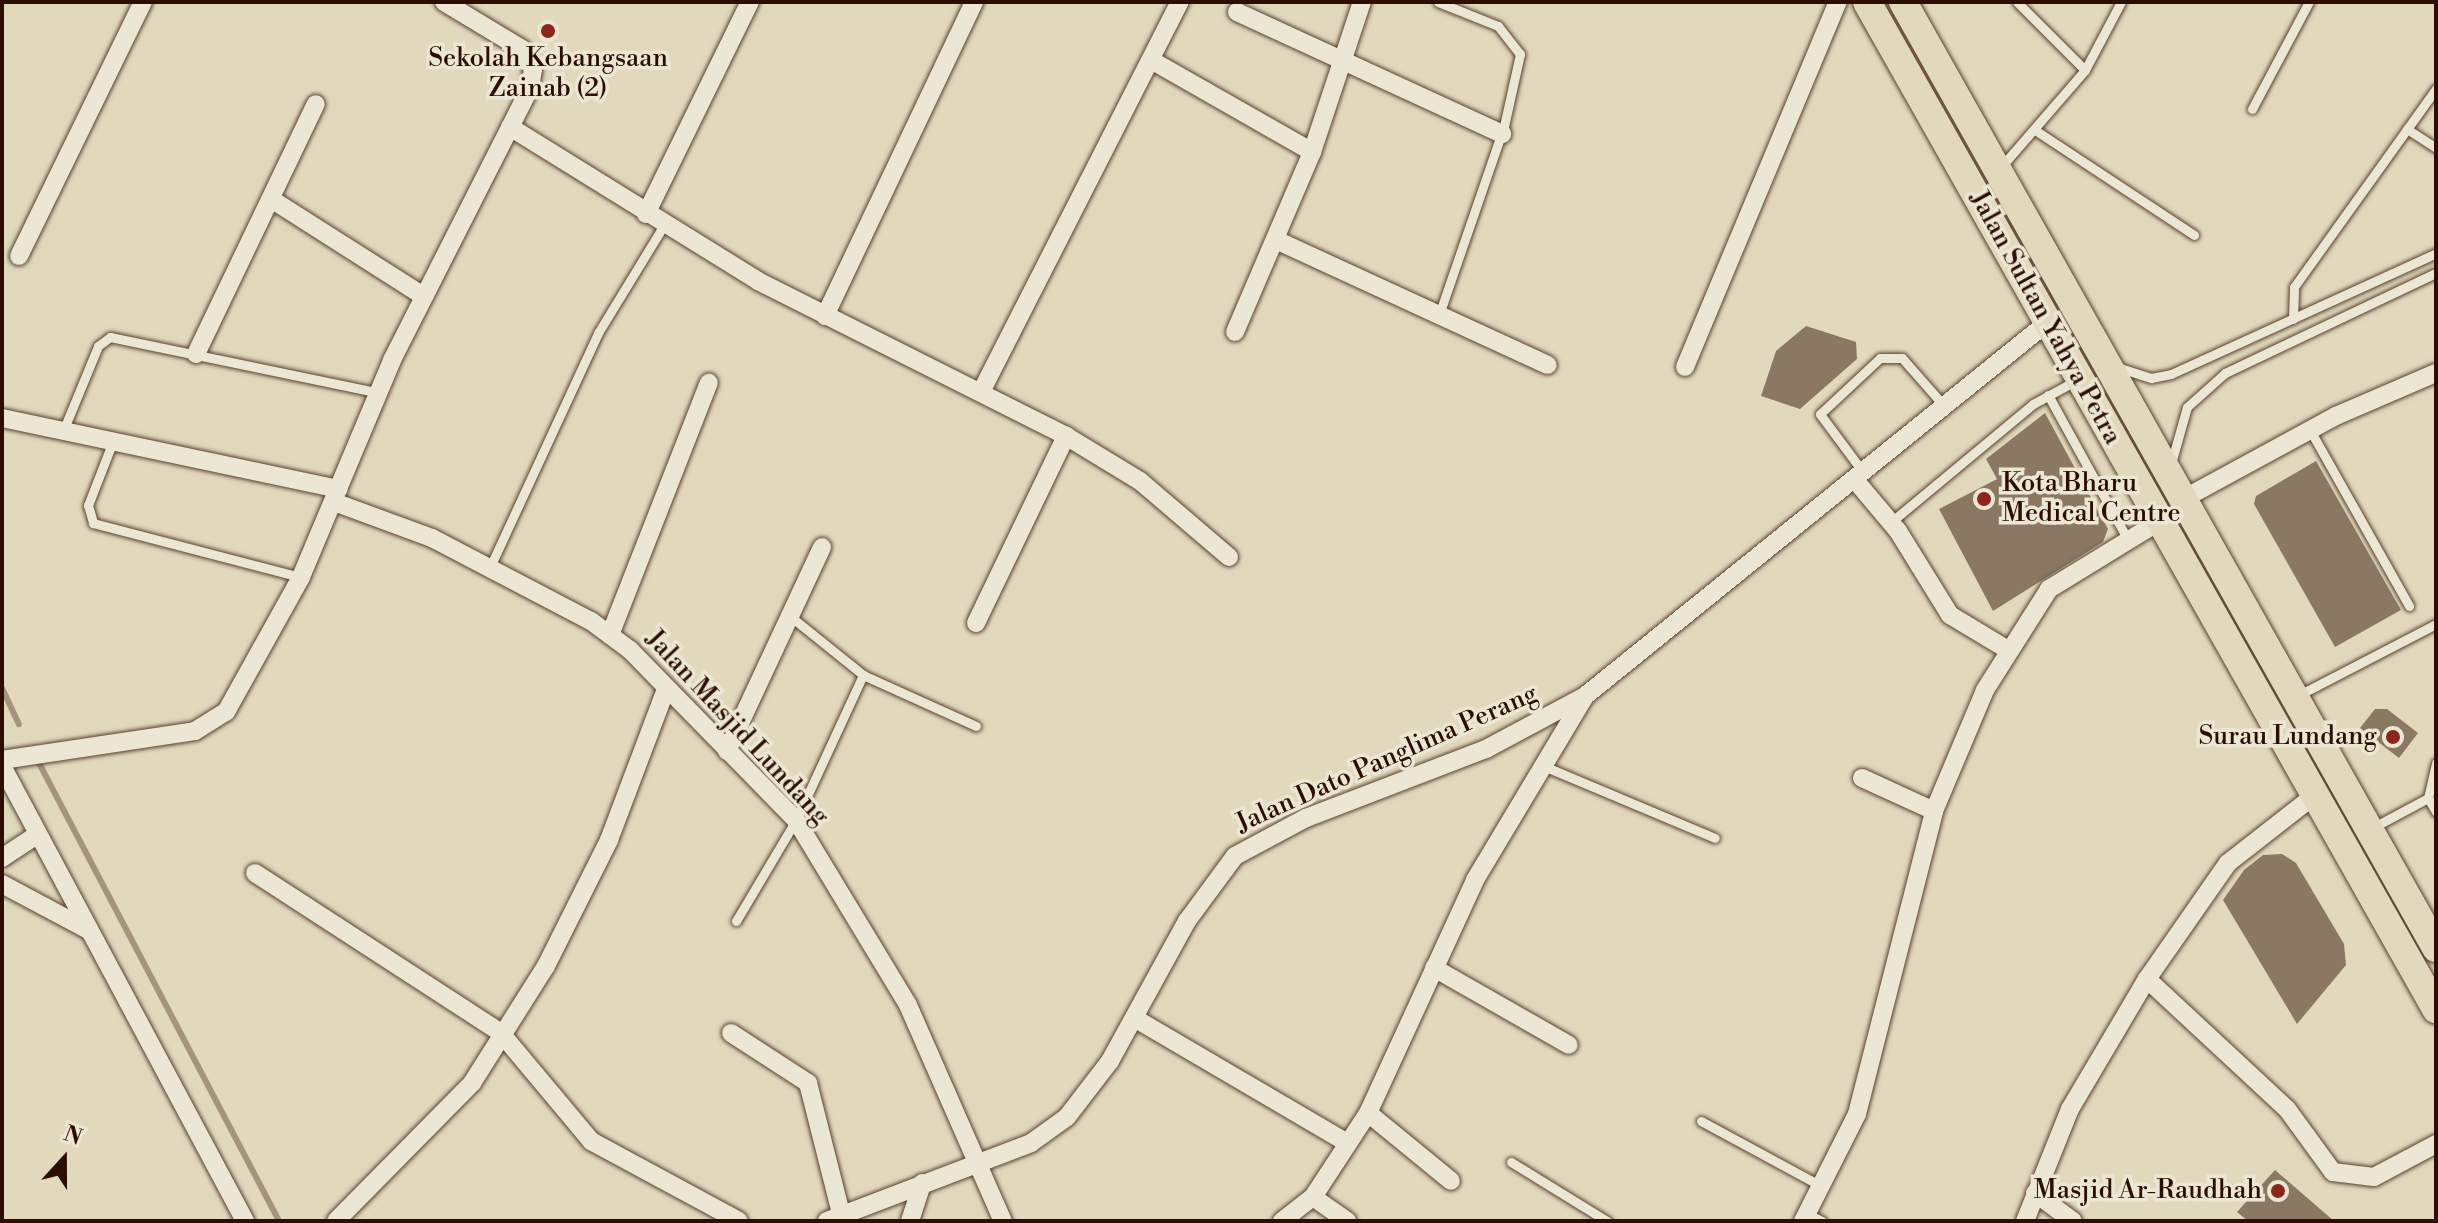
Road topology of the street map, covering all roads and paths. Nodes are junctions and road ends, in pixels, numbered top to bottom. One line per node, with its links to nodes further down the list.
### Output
1 (143, 2): 34 (street)
2 (444, 2): 21 (street)
3 (750, 2): 29 (street)
4 (974, 2): 38 (street)
5 (1180, 2): 15 (street)
6 (1362, 2): 16 (street)
7 (1438, 2): 24 (lane)
8 (1838, 2): 45 (street)
9 (1867, 2): 40 (highway, Jalan Sultan Yahya Petra)
10 (1903, 2): 27 (highway, Jalan Sultan Yahya Petra)
11 (2017, 2): 17 (lane)
12 (2121, 2): 17 (lane)
13 (2309, 2): 20 (lane)
14 (1237, 12): 16 (street)
15 (1151, 60): 26 (street); 49 (street)
16 (1342, 62): 24 (street); 26 (street)
17 (2085, 70): 23 (lane)
18 (2436, 89): 22 (lane)
19 (316, 104): 28 (street)
20 (2252, 109)
21 (510, 127): 29 (street); 36 (street)
22 (2407, 129): 25 (lane); 39 (lane)
23 (2038, 132): 27 (lane); 31 (lane)
24 (1502, 134): 37 (lane)
25 (2436, 148)
26 (1312, 152): 32 (street)
27 (1998, 170): 43 (highway, Jalan Sultan Yahya Petra)
28 (271, 199): 36 (street); 42 (street)
29 (646, 214): 30 (street)
30 (664, 225): 38 (street); 66 (lane)
31 (2194, 235)
32 (1276, 240): 37 (street); 41 (street)
33 (2436, 253): 39 (lane)
34 (19, 256)
35 (2436, 273): 59 (lane)
36 (423, 296): 50 (street)
37 (1439, 315): 44 (street)
38 (825, 316): 49 (street)
39 (2293, 319): 43 (lane)
40 (2048, 322): 47 (highway, Jalan Sultan Yahya Petra); 52 (street, Jalan Dato Panglima Perang)
41 (1235, 332)
42 (196, 354): 50 (lane); 55 (lane)
43 (2104, 359): 59 (highway, Jalan Sultan Yahya Petra)
44 (1548, 365)
45 (1685, 367)
46 (2434, 377): 54 (street)
47 (2080, 378): 51 (lane); 61 (highway, Jalan Sultan Yahya Petra)
48 (709, 383): 72 (street)
49 (982, 390): 56 (street)
50 (380, 393): 60 (street)
51 (2048, 395): 62 (lane); 63 (lane)
52 (1945, 407): 58 (street, Jalan Dato Panglima Perang); 58 (lane)
53 (2, 418): 55 (street, Jalan Masjid Lundang)
54 (2310, 430): 59 (street); 68 (lane)
55 (63, 431): 57 (street, Jalan Masjid Lundang)
56 (1066, 436): 65 (street); 70 (street)
57 (113, 441): 60 (street, Jalan Masjid Lundang); 67 (lane)
58 (1859, 476): 62 (street); 76 (street, Jalan Dato Panglima Perang)
59 (2179, 492): 77 (highway, Jalan Sultan Yahya Petra)
60 (336, 495): 66 (street, Jalan Masjid Lundang); 67 (street)
61 (2160, 521): 63 (street); 85 (highway, Jalan Sultan Yahya Petra)
62 (1891, 522): 73 (street)
63 (2128, 540): 73 (street)
64 (822, 547): 69 (street)
65 (1229, 557)
66 (490, 567): 72 (street, Jalan Masjid Lundang)
67 (301, 577): 80 (street)
68 (2409, 606)
69 (790, 616): 74 (lane); 79 (street)
70 (976, 623)
71 (2436, 624): 77 (lane)
72 (610, 635): 75 (street, Jalan Masjid Lundang)
73 (2008, 650): 87 (street)
74 (863, 675): 78 (lane); 89 (lane)
75 (666, 689): 79 (street, Jalan Masjid Lundang); 103 (street)
76 (1585, 696): 83 (street); 102 (street, Jalan Dato Panglima Perang)
77 (2294, 697): 90 (highway, Jalan Sultan Yahya Petra)
78 (976, 726)
79 (727, 751): 89 (street, Jalan Masjid Lundang)
80 (2, 760)
81 (2436, 763): 86 (lane)
82 (2, 766): 91 (street)
83 (1546, 767): 92 (lane); 99 (street)
84 (1862, 778): 87 (street)
85 (2315, 795): 100 (street); 101 (highway, Jalan Sultan Yahya Petra)
86 (2428, 798): 88 (lane); 90 (lane)
87 (1934, 811): 114 (street)
88 (2436, 812)
89 (796, 820): 96 (lane); 111 (street, Jalan Masjid Lundang)
90 (2369, 829): 98 (highway, Jalan Sultan Yahya Petra)
91 (38, 834): 93 (street); 97 (street)
92 (1715, 838)
93 (2, 858)
94 (255, 873): 103 (street)
95 (2, 884): 97 (street)
96 (736, 921)
97 (88, 930): 119 (street)
98 (2436, 948)
99 (1434, 968): 105 (street); 106 (street)
100 (2147, 979): 109 (street); 115 (street)
101 (2436, 1009)
102 (1136, 1019): 108 (street); 111 (street, Jalan Dato Panglima Perang)
103 (500, 1032): 120 (street); 121 (street)
104 (731, 1033): 117 (street)
105 (1569, 1045)
106 (1368, 1113): 108 (street); 112 (street)
107 (1701, 1121): 114 (lane)
108 (1347, 1143): 116 (street)
109 (2436, 1144)
110 (1511, 1162): 126 (lane)
111 (979, 1165): 113 (street, Jalan Dato Panglima Perang); 123 (street, Jalan Masjid Lundang)
112 (1451, 1181)
113 (922, 1183): 117 (street, Jalan Dato Panglima Perang); 122 (street)
114 (1823, 1186): 118 (street)
115 (2035, 1193): 127 (street); 128 (street)
116 (1313, 1197): 124 (street); 125 (street)
117 (834, 1217)
118 (1811, 1219)
119 (245, 1221)
120 (336, 1221)
121 (739, 1221)
122 (910, 1221)
123 (1003, 1221)
124 (1282, 1221)
125 (1347, 1221)
126 (1607, 1221)
127 (2025, 1221)
128 (2073, 1221)

